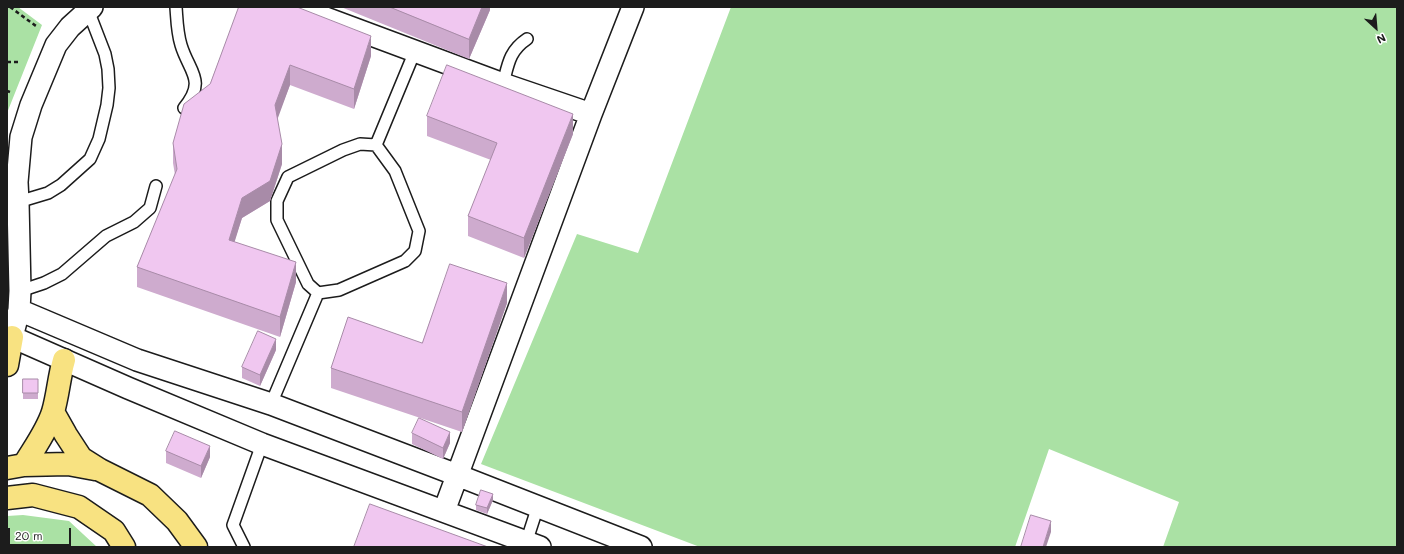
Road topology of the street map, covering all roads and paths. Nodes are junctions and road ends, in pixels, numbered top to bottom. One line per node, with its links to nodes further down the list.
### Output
1 (10, 7): 6 (path)
2 (176, 7): 12 (lane)
3 (633, 7): 13 (street)
4 (90, 8): 16 (street); 16 (lane)
5 (311, 9): 8 (street)
6 (36, 26)
7 (527, 40): 11 (lane)
8 (415, 51): 11 (street); 14 (lane)
9 (7, 62): 10 (path)
10 (21, 62)
11 (503, 84): 13 (street)
12 (184, 108)
13 (591, 114): 29 (street)
14 (376, 145): 18 (lane); 18 (lane)
15 (156, 186): 19 (lane)
16 (18, 202): 17 (street)
17 (14, 265): 19 (street)
18 (318, 293): 24 (lane)
19 (20, 301): 20 (street); 21 (street)
20 (73, 333): 22 (street); 24 (street)
21 (12, 337): 22 (street); 23 (highway)
22 (64, 360): 25 (highway); 26 (street)
23 (7, 365)
24 (271, 404): 29 (street)
25 (53, 412): 27 (highway); 28 (highway)
26 (262, 444): 32 (street); 36 (lane)
27 (15, 466): 28 (highway)
28 (100, 470): 35 (highway)
29 (457, 474): 31 (street); 32 (street)
30 (7, 498): 34 (highway)
31 (538, 506): 33 (lane); 37 (street)
32 (444, 511): 33 (street)
33 (531, 545)
34 (124, 547)
35 (196, 547)
36 (244, 547)
37 (641, 547)

